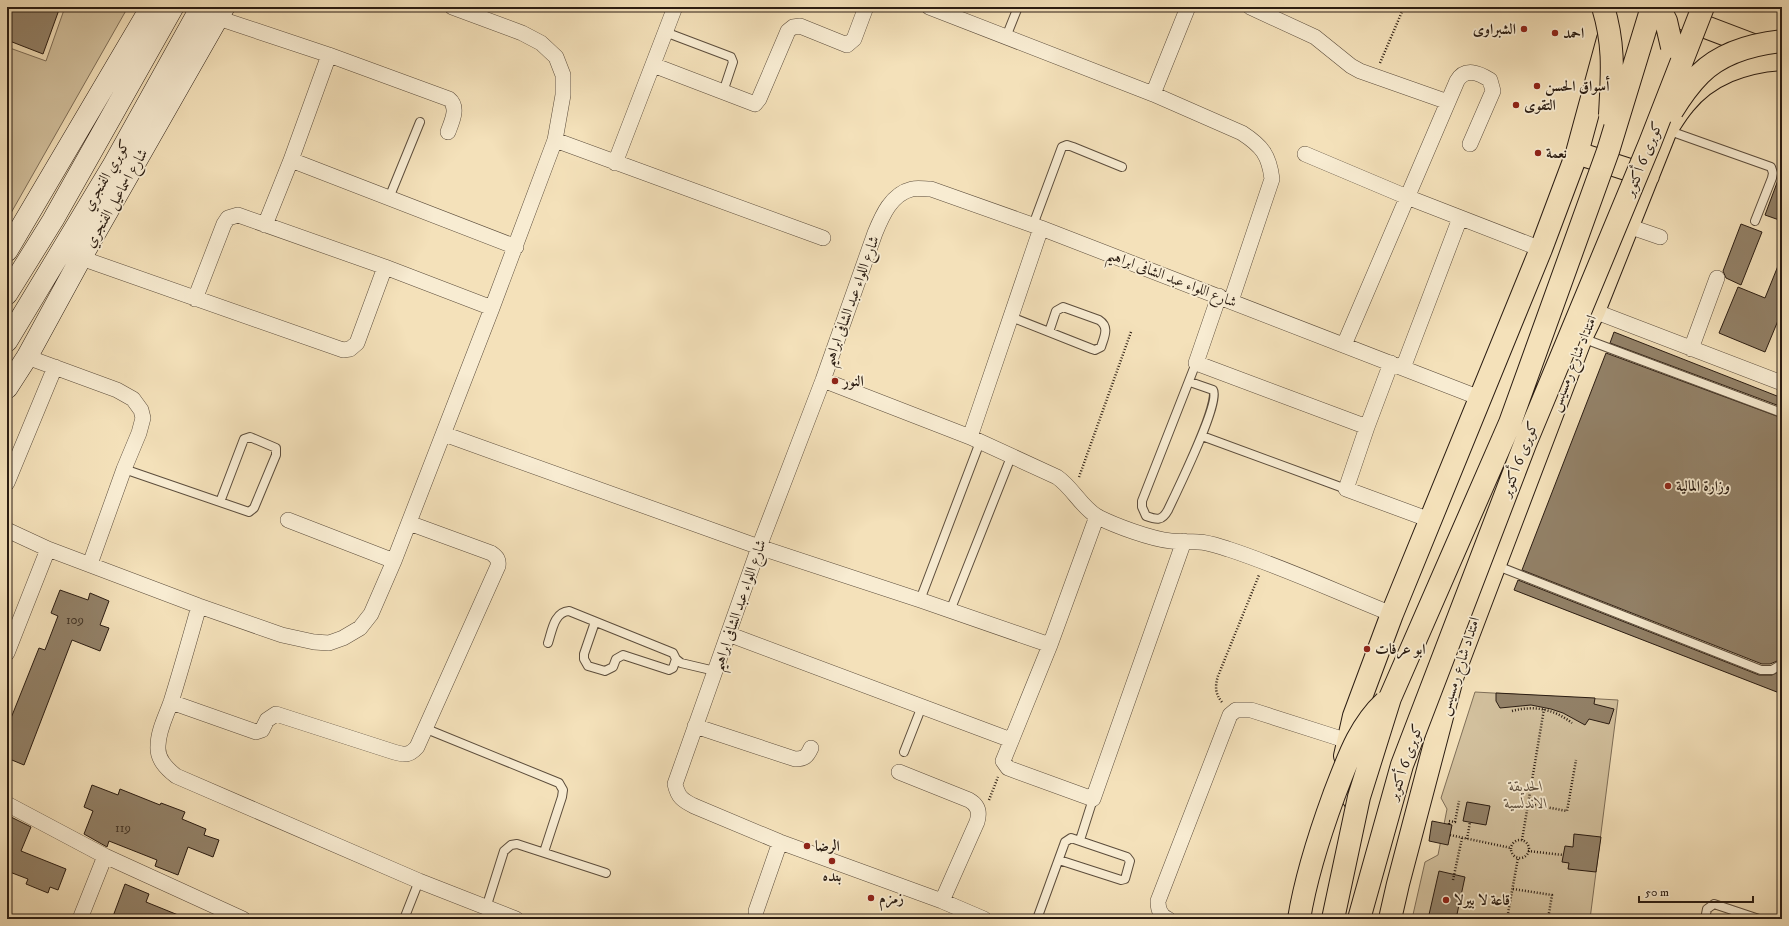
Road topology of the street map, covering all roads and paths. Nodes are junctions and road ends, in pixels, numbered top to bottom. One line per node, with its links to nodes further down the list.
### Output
1 (151, 7): 54 (main road)
2 (173, 7): 58 (main road, كوبري الفنجري)
3 (201, 7): 67 (main road, كوبري الفنجري)
4 (452, 7): 33 (street)
5 (675, 7): 18 (street)
6 (866, 7): 27 (street)
7 (929, 7): 19 (street)
8 (1018, 7): 19 (lane)
9 (1188, 7): 28 (street)
10 (1250, 7): 25 (street)
11 (1404, 7): 25 (path)
12 (1603, 7): 36 (main road, bridge)
13 (1612, 7): 37 (main road)
14 (1652, 7): 22 (main road); 36 (main road, كوبرى 6 أكتوبر, bridge)
15 (1659, 7): 26 (main road, bridge)
16 (1704, 7): 26 (main road, كوبرى 6 أكتوبر, bridge)
17 (221, 12): 21 (street); 55 (main road, شارع اسماعيل الفنجري)
18 (665, 32): 24 (street); 27 (lane)
19 (1006, 36): 28 (street)
20 (1782, 41): 34 (main road, bridge)
21 (329, 55): 32 (street); 39 (street)
22 (1782, 56)
23 (1782, 59): 31 (main road, امتداد شارع رمسيس)
24 (653, 65): 27 (street); 40 (street)
25 (1374, 77): 29 (street)
26 (1675, 78): 34 (main road, كوبرى 6 أكتوبر, bridge)
27 (723, 92)
28 (1153, 94): 60 (street)
29 (1448, 102): 35 (street); 43 (street)
30 (420, 122): 44 (lane)
31 (1666, 130): 42 (main road, امتداد شارع رمسيس); 46 (lane)
32 (448, 132)
33 (555, 140): 40 (street); 52 (street)
34 (1650, 143): 168 (main road, كوبرى 6 أكتوبر, bridge)
35 (1470, 144)
36 (1608, 151): 114 (main road, كوبرى 6 أكتوبر, bridge)
37 (1577, 153): 42 (main road); 53 (main road)
38 (1306, 154): 43 (street)
39 (291, 160): 44 (street); 47 (street)
40 (615, 163): 50 (street)
41 (1122, 167): 48 (lane)
42 (1648, 176): 49 (main road, امتداد شارع رمسيس)
43 (1407, 197): 45 (street); 68 (street)
44 (389, 198): 52 (street)
45 (1460, 218): 53 (street); 72 (street)
46 (1755, 221)
47 (265, 225): 56 (street); 59 (street)
48 (1037, 226): 60 (street, شارع اللواء عبد الشافى ابراهيم); 63 (street); 74 (street, شارع اللواء عبد الشافى ابراهيم)
49 (1628, 226): 51 (street); 62 (main road, امتداد شارع رمسيس)
50 (823, 238)
51 (1660, 238)
52 (516, 247): 61 (street)
53 (1541, 249): 78 (main road)
54 (7, 251)
55 (82, 258): 59 (street); 70 (main road, شارع اسماعيل الفنجري)
56 (385, 267): 59 (street); 61 (street)
57 (1717, 278): 69 (street)
58 (7, 294)
59 (195, 299)
60 (1225, 299): 68 (street, شارع اللواء عبد الشافى ابراهيم); 71 (street)
61 (492, 308): 81 (street)
62 (1594, 311): 66 (main road, امتداد شارع رمسيس); 69 (street)
63 (1011, 317): 64 (lane); 83 (street)
64 (1049, 332): 64 (lane)
65 (1131, 332): 88 (path)
66 (1581, 338): 79 (lane); 101 (main road, امتداد شارع رمسيس)
67 (7, 341)
68 (1344, 345): 72 (street, شارع اللواء عبد الشافى ابراهيم)
69 (1691, 349): 76 (street)
70 (27, 357): 73 (street); 77 (main road, شارع اسماعيل الفنجري)
71 (1196, 363): 75 (lane); 80 (street)
72 (1397, 365): 78 (street, شارع اللواء عبد الشافى ابراهيم); 80 (street)
73 (55, 368): 85 (street); 86 (street)
74 (823, 380): 83 (street); 96 (street, شارع اللواء عبد الشافى ابراهيم)
75 (1190, 382): 82 (lane); 82 (lane)
76 (1782, 383)
77 (7, 388)
78 (1480, 398): 92 (main road)
79 (1782, 412)
80 (1367, 427): 87 (street)
81 (444, 434): 93 (street); 96 (street)
82 (1202, 436): 87 (lane)
83 (975, 440): 84 (street); 102 (lane)
84 (1011, 457): 88 (street); 104 (lane)
85 (124, 469): 89 (lane); 100 (street)
86 (7, 483)
87 (1346, 489): 92 (street)
88 (1073, 492): 90 (street)
89 (220, 502): 89 (lane)
90 (1097, 516): 95 (street); 109 (street)
91 (288, 520): 98 (street)
92 (1430, 520): 105 (main road)
93 (409, 523): 98 (street); 122 (street)
94 (7, 530): 97 (street)
95 (1184, 541): 99 (street); 130 (street)
96 (758, 547): 102 (street); 107 (street, شارع اللواء عبد الشافى ابراهيم)
97 (48, 549): 100 (street); 110 (street)
98 (394, 561): 103 (street)
99 (1264, 562): 105 (street); 118 (path)
100 (90, 564): 103 (street)
101 (1495, 565): 112 (lane); 169 (main road, امتداد شارع رمسيس)
102 (920, 600): 104 (street)
103 (199, 606): 115 (street)
104 (950, 611): 109 (street)
105 (1392, 614): 124 (main road)
106 (595, 622): 108 (lane); 111 (lane); 111 (lane)
107 (728, 634): 113 (street, شارع اللواء عبد الشافى ابراهيم); 116 (street)
108 (548, 643)
109 (1050, 645): 123 (street)
110 (7, 653)
111 (676, 658): 113 (lane)
112 (1782, 664)
113 (715, 671): 121 (street, شارع اللواء عبد الشافى ابراهيم)
114 (1390, 698): 165 (main road, bridge); 167 (main road, كوبرى 6 أكتوبر, bridge)
115 (171, 702): 122 (street); 152 (street)
116 (922, 706): 123 (street); 126 (lane)
117 (1544, 709): 119 (path); 120 (path); 133 (path)
118 (1236, 710): 124 (street); 164 (street)
119 (1512, 711)
120 (1572, 723)
121 (695, 726): 125 (street); 142 (street, شارع اللواء عبد الشافى ابراهيم)
122 (424, 728): 145 (lane)
123 (1011, 740): 128 (street)
124 (1348, 741): 166 (main road)
125 (811, 748)
126 (904, 752)
127 (1576, 760): 133 (path)
128 (1004, 764): 130 (street); 134 (path)
129 (899, 772): 134 (street)
130 (1093, 799): 140 (lane)
131 (1458, 801): 136 (path)
132 (7, 804): 147 (street)
133 (1529, 804): 141 (path)
134 (978, 810): 154 (street)
135 (1470, 822): 139 (path)
136 (1449, 824)
137 (1450, 835): 138 (path)
138 (1462, 838): 139 (path); 151 (path)
139 (1467, 838): 143 (path)
140 (1080, 840): 149 (lane); 149 (lane)
141 (1522, 840): 143 (path); 144 (path)
142 (780, 842): 154 (street, شارع اللواء عبد الشافى ابراهيم); 156 (street)
143 (1511, 848): 148 (path)
144 (1528, 851): 146 (path); 148 (path)
145 (544, 852): 150 (lane); 155 (lane)
146 (1563, 855)
147 (105, 856): 158 (street); 159 (street)
148 (1518, 858): 153 (path)
149 (1059, 860): 163 (lane)
150 (606, 873)
151 (1453, 880)
152 (419, 881): 155 (street); 160 (lane)
153 (1513, 889): 170 (path); 171 (path)
154 (942, 901): 157 (street, شارع اللواء عبد الشافى ابراهيم)
155 (486, 908): 161 (street)
156 (756, 911)
157 (962, 915): 162 (street, شارع اللواء عبد الشافى ابراهيم)
158 (239, 918)
159 (80, 919)
160 (404, 919)
161 (516, 919)
162 (984, 919)
163 (1038, 919)
164 (1168, 919)
165 (1299, 919)
166 (1316, 919)
167 (1333, 919)
168 (1360, 919)
169 (1390, 919)
170 (1507, 919)
171 (1548, 919)
172 (1705, 919): 173 (lane)
173 (1759, 919)

